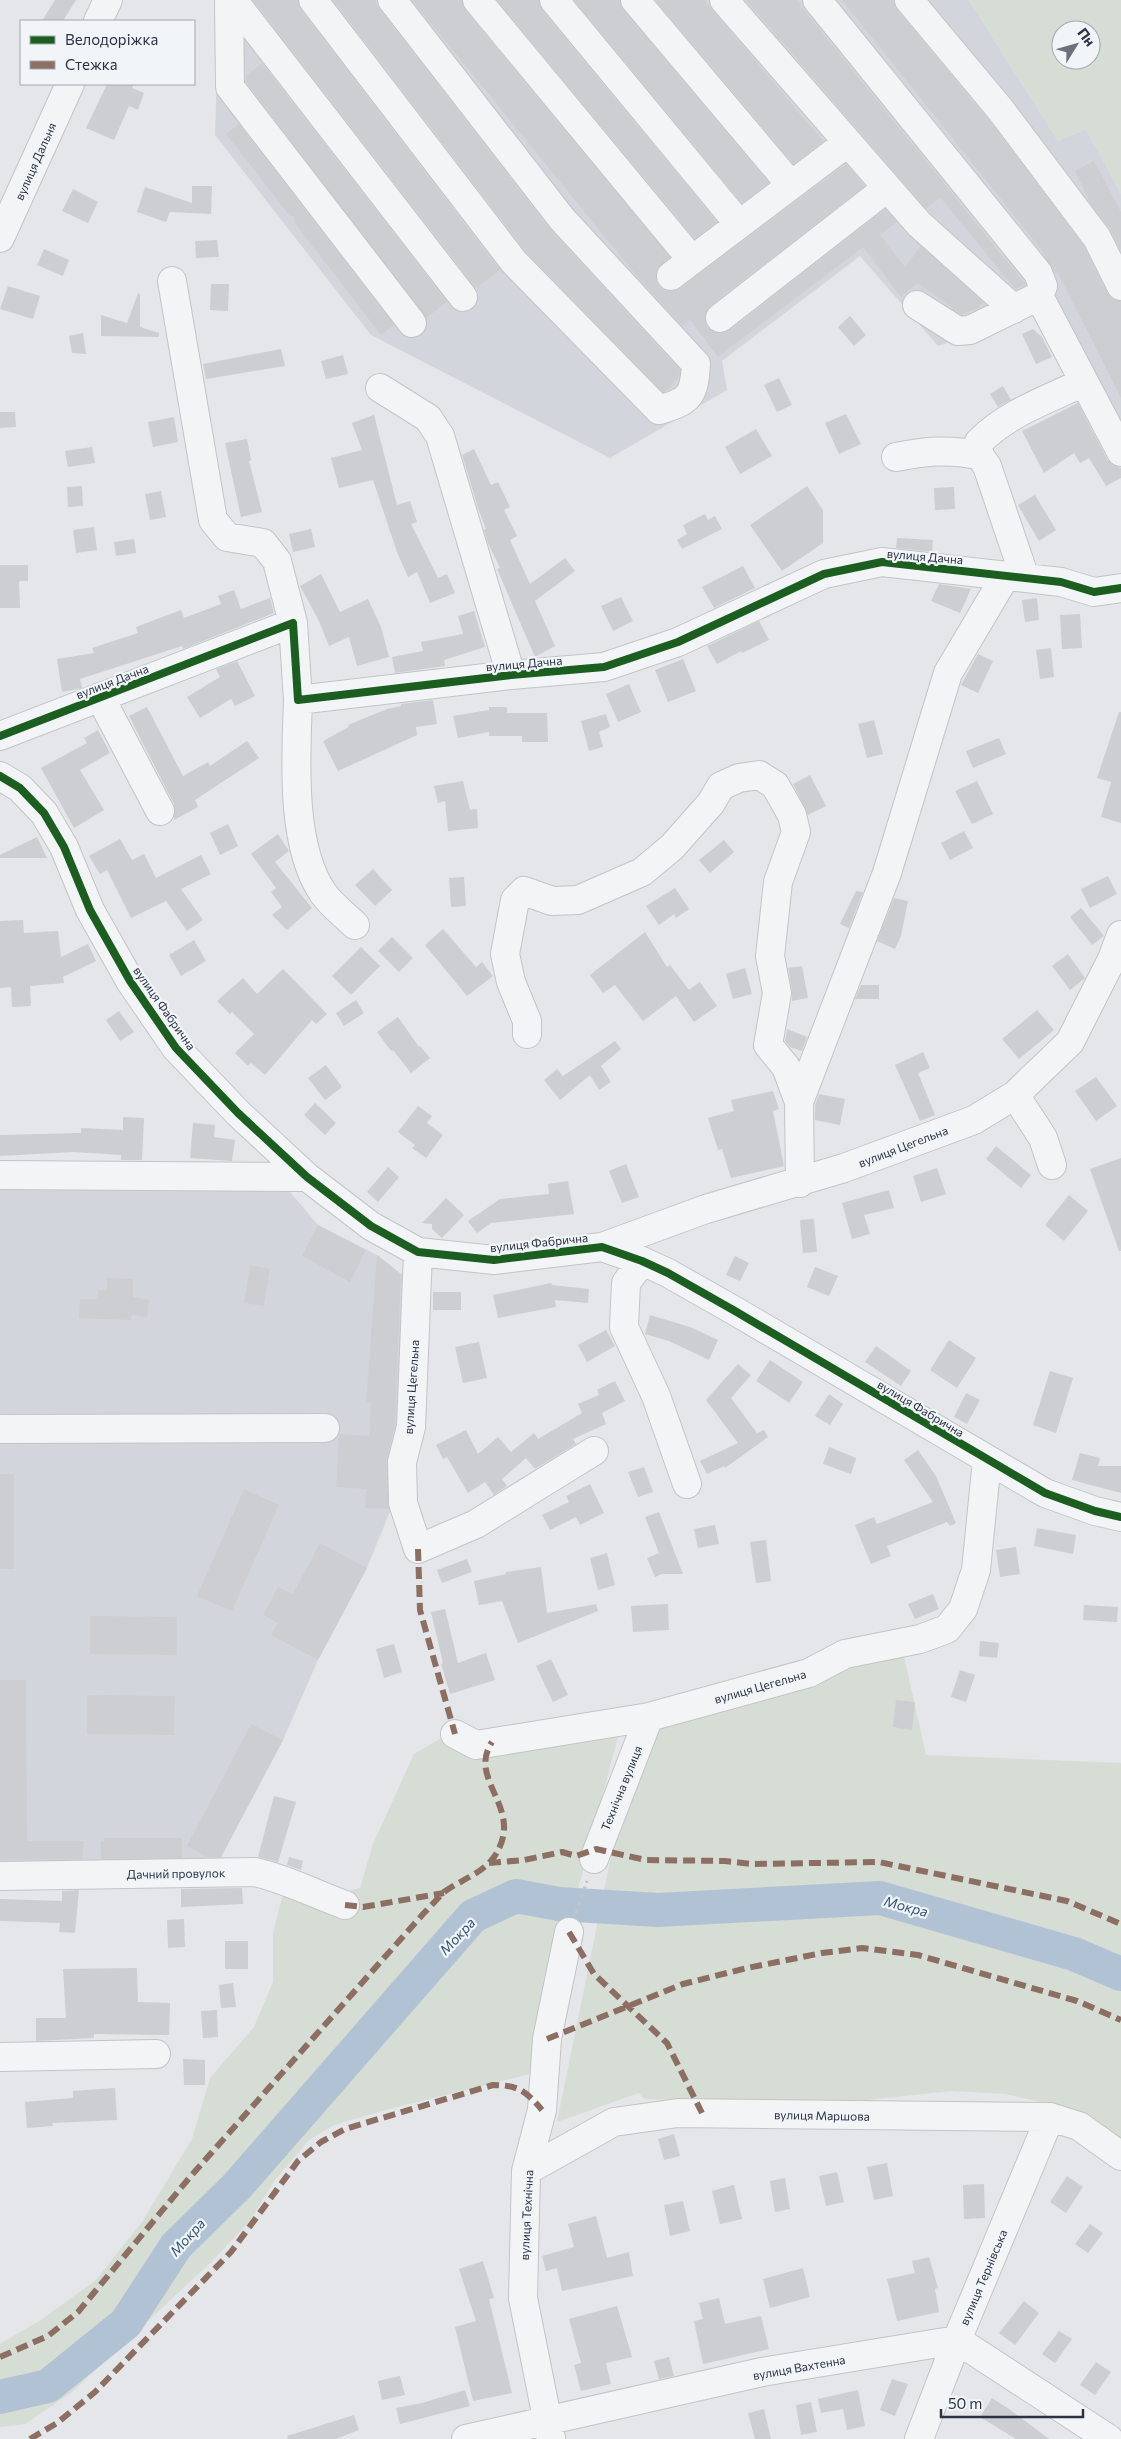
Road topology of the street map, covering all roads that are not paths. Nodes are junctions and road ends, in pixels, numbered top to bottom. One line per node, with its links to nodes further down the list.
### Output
1 (108, 0): 12 (street)
2 (229, 0): 26 (street)
3 (233, 0): 22 (street)
4 (313, 0): 5 (street)
5 (392, 0)
6 (477, 0): 17 (street)
7 (554, 0): 17 (street)
8 (635, 0): 15 (street)
9 (724, 0): 14 (street)
10 (817, 0): 21 (street)
11 (909, 0): 20 (street)
12 (98, 20)
13 (70, 85): 18 (street, вулиця Дальня)
14 (847, 143): 15 (street); 16 (street)
15 (791, 185): 17 (street)
16 (887, 188): 24 (street); 25 (street)
17 (739, 224)
18 (0, 238)
19 (172, 281): 34 (street)
20 (1121, 286)
21 (1039, 296): 24 (street); 27 (street)
22 (464, 297)
23 (916, 305): 24 (street)
24 (1014, 308)
25 (720, 318)
26 (412, 323)
27 (1084, 382): 29 (street); 30 (street)
28 (380, 388): 35 (street)
29 (1121, 452)
30 (979, 455): 31 (street); 32 (street)
31 (896, 458)
32 (1016, 576): 33 (street, вулиця Дачна); 35 (street, вулиця Дачна); 45 (street)
33 (1121, 588)
34 (294, 624): 36 (street, вулиця Дачна); 37 (street)
35 (511, 675): 37 (street, вулиця Дачна)
36 (100, 698): 38 (street, вулиця Дачна); 40 (street)
37 (298, 700): 41 (street)
38 (0, 736)
39 (0, 776): 48 (street, вулиця Фабрична)
40 (160, 811)
41 (355, 925)
42 (1121, 935): 44 (street, вулиця Цегельна)
43 (528, 1034): 45 (street)
44 (1014, 1095): 46 (street); 49 (street, вулиця Цегельна)
45 (799, 1102): 49 (street)
46 (1052, 1164)
47 (0, 1175): 48 (street)
48 (307, 1177): 51 (street, вулиця Фабрична)
49 (800, 1182): 50 (street, вулиця Цегельна)
50 (602, 1247): 51 (street, вулиця Фабрична); 52 (street, вулиця Фабрична)
51 (418, 1252): 55 (street, вулиця Цегельна)
52 (642, 1261): 56 (street, вулиця Фабрична); 57 (street)
53 (325, 1428): 54 (street)
54 (0, 1429)
55 (594, 1450)
56 (987, 1460): 58 (street, вулиця Фабрична); 59 (street, вулиця Цегельна)
57 (687, 1484)
58 (1121, 1517)
59 (649, 1717): 60 (street, вулиця Цегельна); 61 (street, Технічна вулиця)
60 (456, 1734)
61 (591, 1868)
62 (0, 1876): 63 (street, Дачний провулок)
63 (345, 1905)
64 (571, 1927): 69 (street, вулиця Технічна)
65 (156, 2054): 66 (street)
66 (0, 2058)
67 (1050, 2117): 68 (street, вулиця Маршова); 69 (street, вулиця Маршова); 70 (street, вулиця Тернівська)
68 (1121, 2156)
69 (526, 2171): 71 (street, вулиця Технічна)
70 (957, 2340): 71 (street, вулиця Вахтенна); 73 (street, вулиця Тернівська); 74 (street)
71 (549, 2430): 72 (street, вулиця Вахтенна)
72 (466, 2439)
73 (919, 2439)
74 (1109, 2439)

